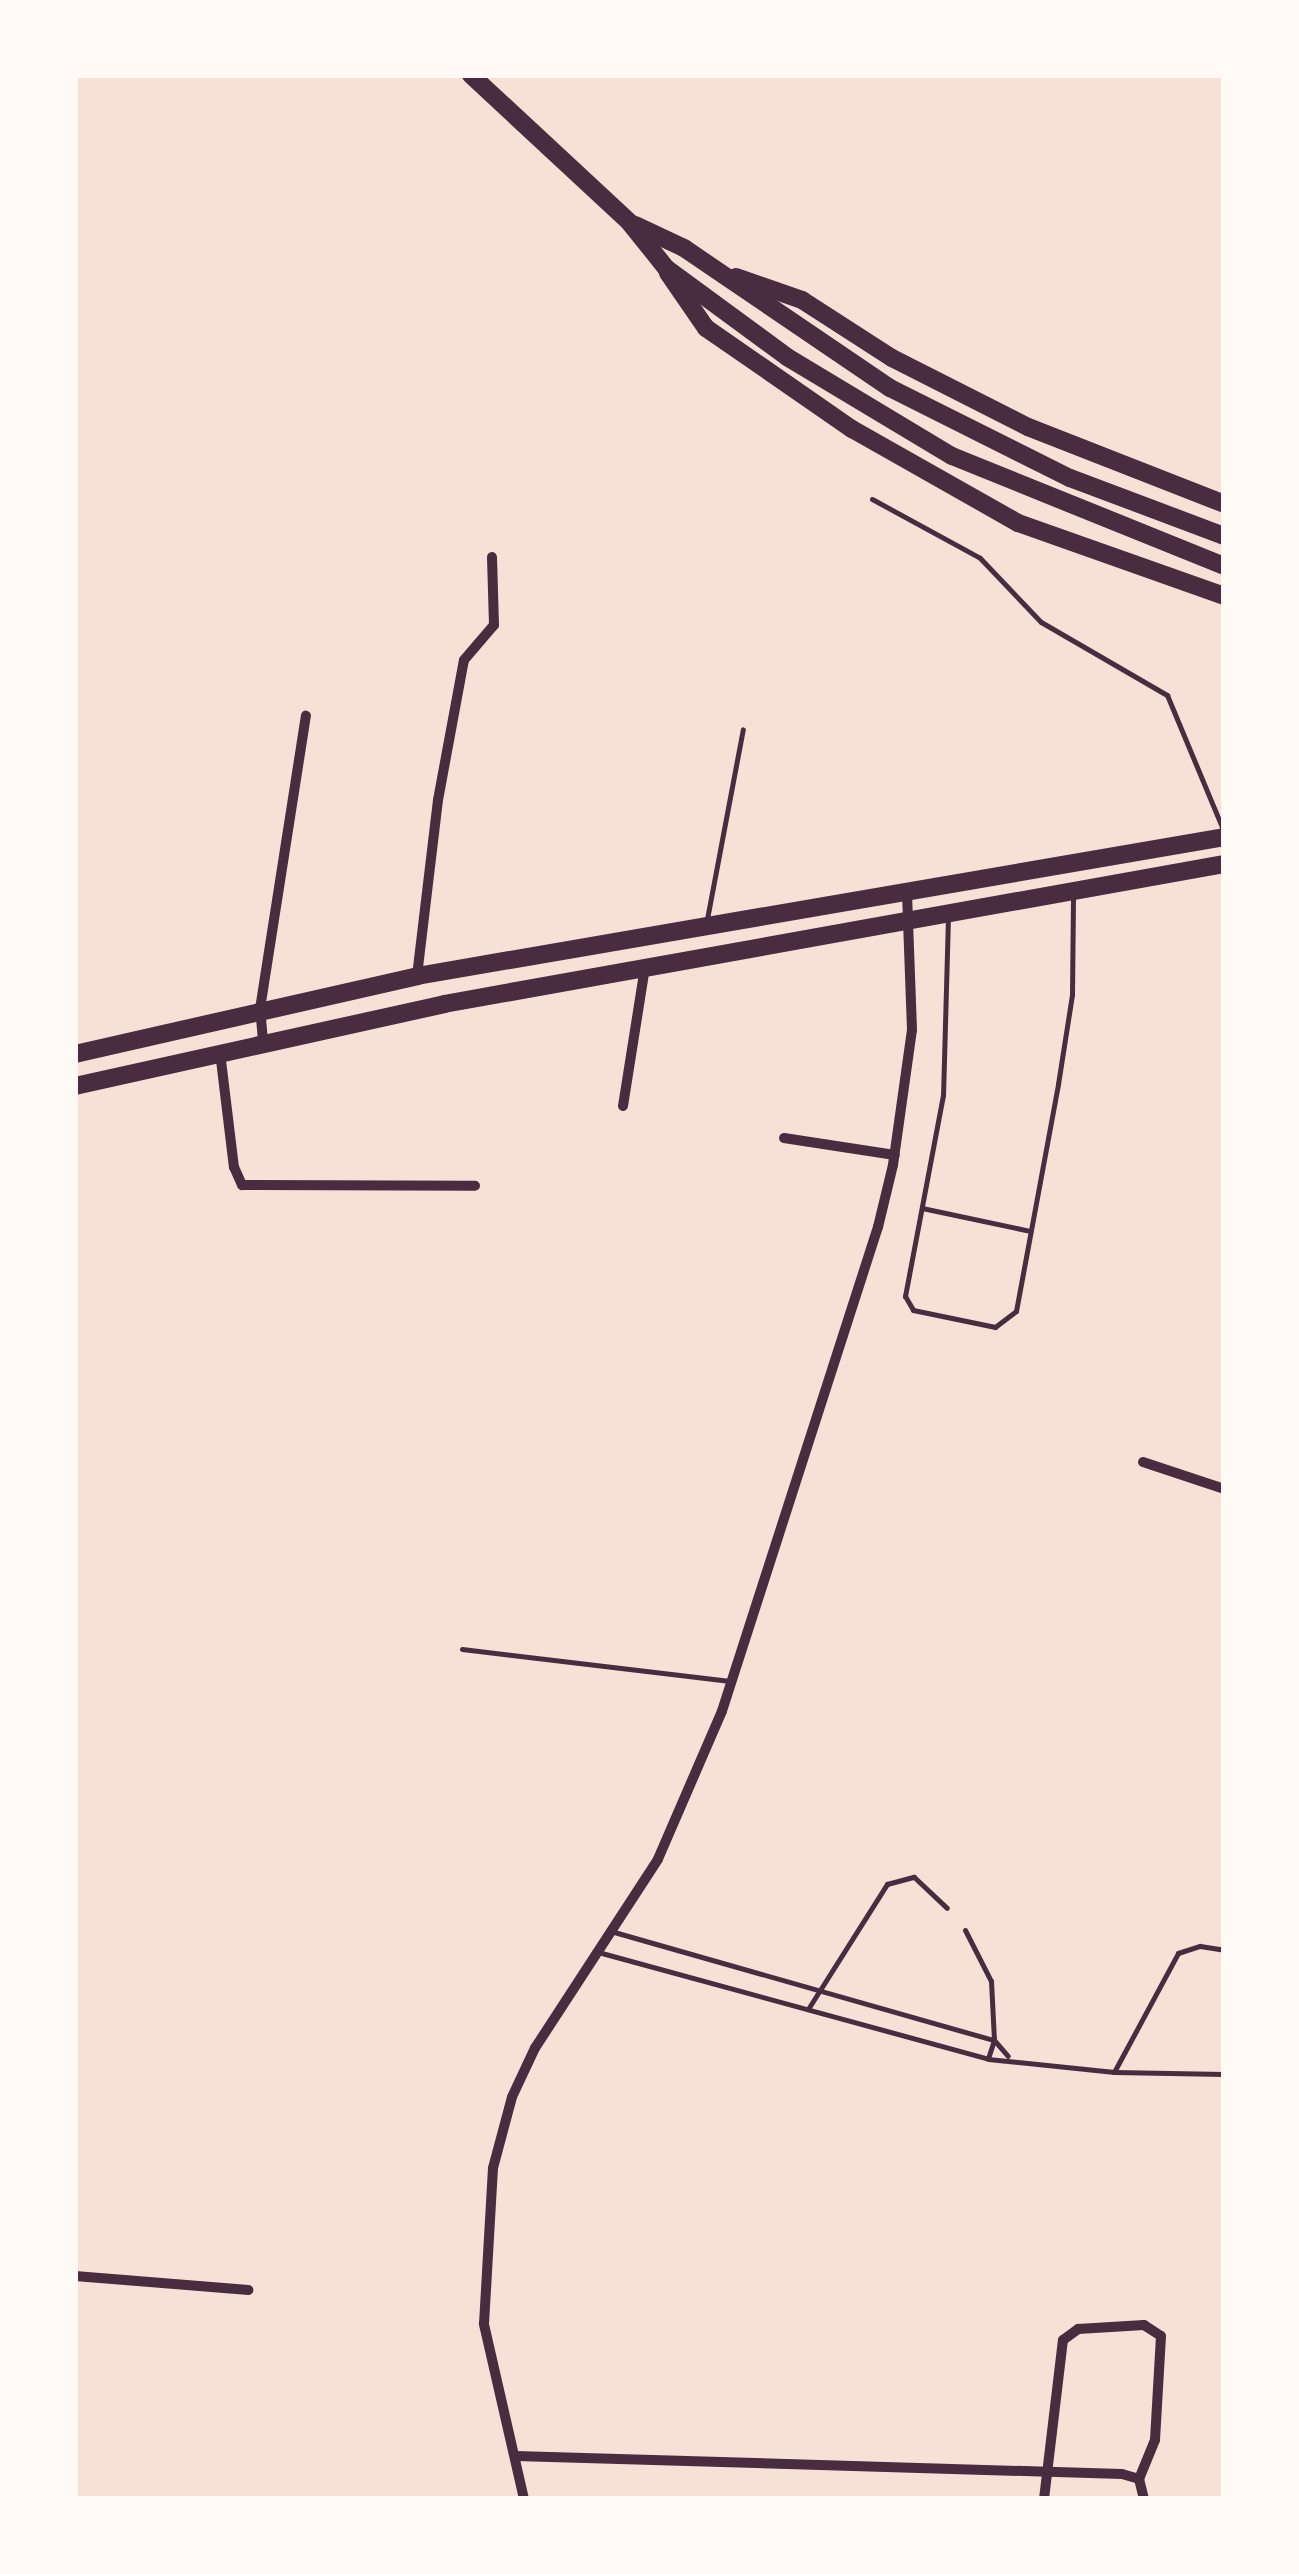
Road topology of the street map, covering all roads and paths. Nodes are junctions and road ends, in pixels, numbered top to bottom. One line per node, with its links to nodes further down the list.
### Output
1 (471, 75): 2 (main road)
2 (630, 223): 3 (main road); 4 (main road)
3 (666, 268): 9 (main road); 10 (main road)
4 (712, 269): 6 (main road); 7 (main road)
5 (872, 499): 13 (lane)
6 (1224, 504)
7 (1224, 536)
8 (492, 557): 21 (street)
9 (1224, 566)
10 (1224, 596)
11 (306, 716): 22 (street)
12 (743, 729): 19 (lane)
13 (1224, 835): 16 (main road)
14 (1224, 864): 15 (main road)
15 (1073, 888): 17 (main road); 32 (lane)
16 (907, 889): 18 (street); 19 (main road)
17 (948, 909): 18 (main road); 31 (lane)
18 (908, 916): 20 (main road); 29 (street)
19 (705, 927): 21 (main road)
20 (645, 967): 23 (main road); 27 (street)
21 (417, 976): 22 (main road)
22 (260, 1010): 23 (street); 25 (main road)
23 (263, 1041): 24 (main road)
24 (220, 1051): 26 (main road); 30 (street)
25 (75, 1054)
26 (75, 1086)
27 (624, 1106)
28 (784, 1138): 29 (street)
29 (895, 1155): 36 (street)
30 (475, 1186)
31 (922, 1208): 32 (lane); 32 (lane)
32 (1030, 1231)
33 (1144, 1462): 34 (street)
34 (1224, 1490)
35 (462, 1648): 36 (lane)
36 (732, 1680): 39 (street)
37 (947, 1908): 42 (lane)
38 (965, 1930): 44 (lane)
39 (613, 1932): 41 (street); 42 (lane)
40 (1224, 1950): 47 (lane)
41 (598, 1952): 43 (lane); 51 (street)
42 (816, 1992): 43 (lane); 44 (lane)
43 (808, 2009): 46 (lane)
44 (994, 2040): 45 (lane); 46 (lane)
45 (1008, 2056): 46 (lane); 47 (lane)
46 (988, 2058)
47 (1114, 2072): 48 (lane)
48 (1224, 2074)
49 (75, 2276): 50 (street)
50 (248, 2290)
51 (516, 2456): 52 (street); 54 (street)
52 (1045, 2472): 53 (street); 53 (street); 55 (street)
53 (1139, 2479): 56 (street)
54 (524, 2499)
55 (1044, 2499)
56 (1144, 2499)

